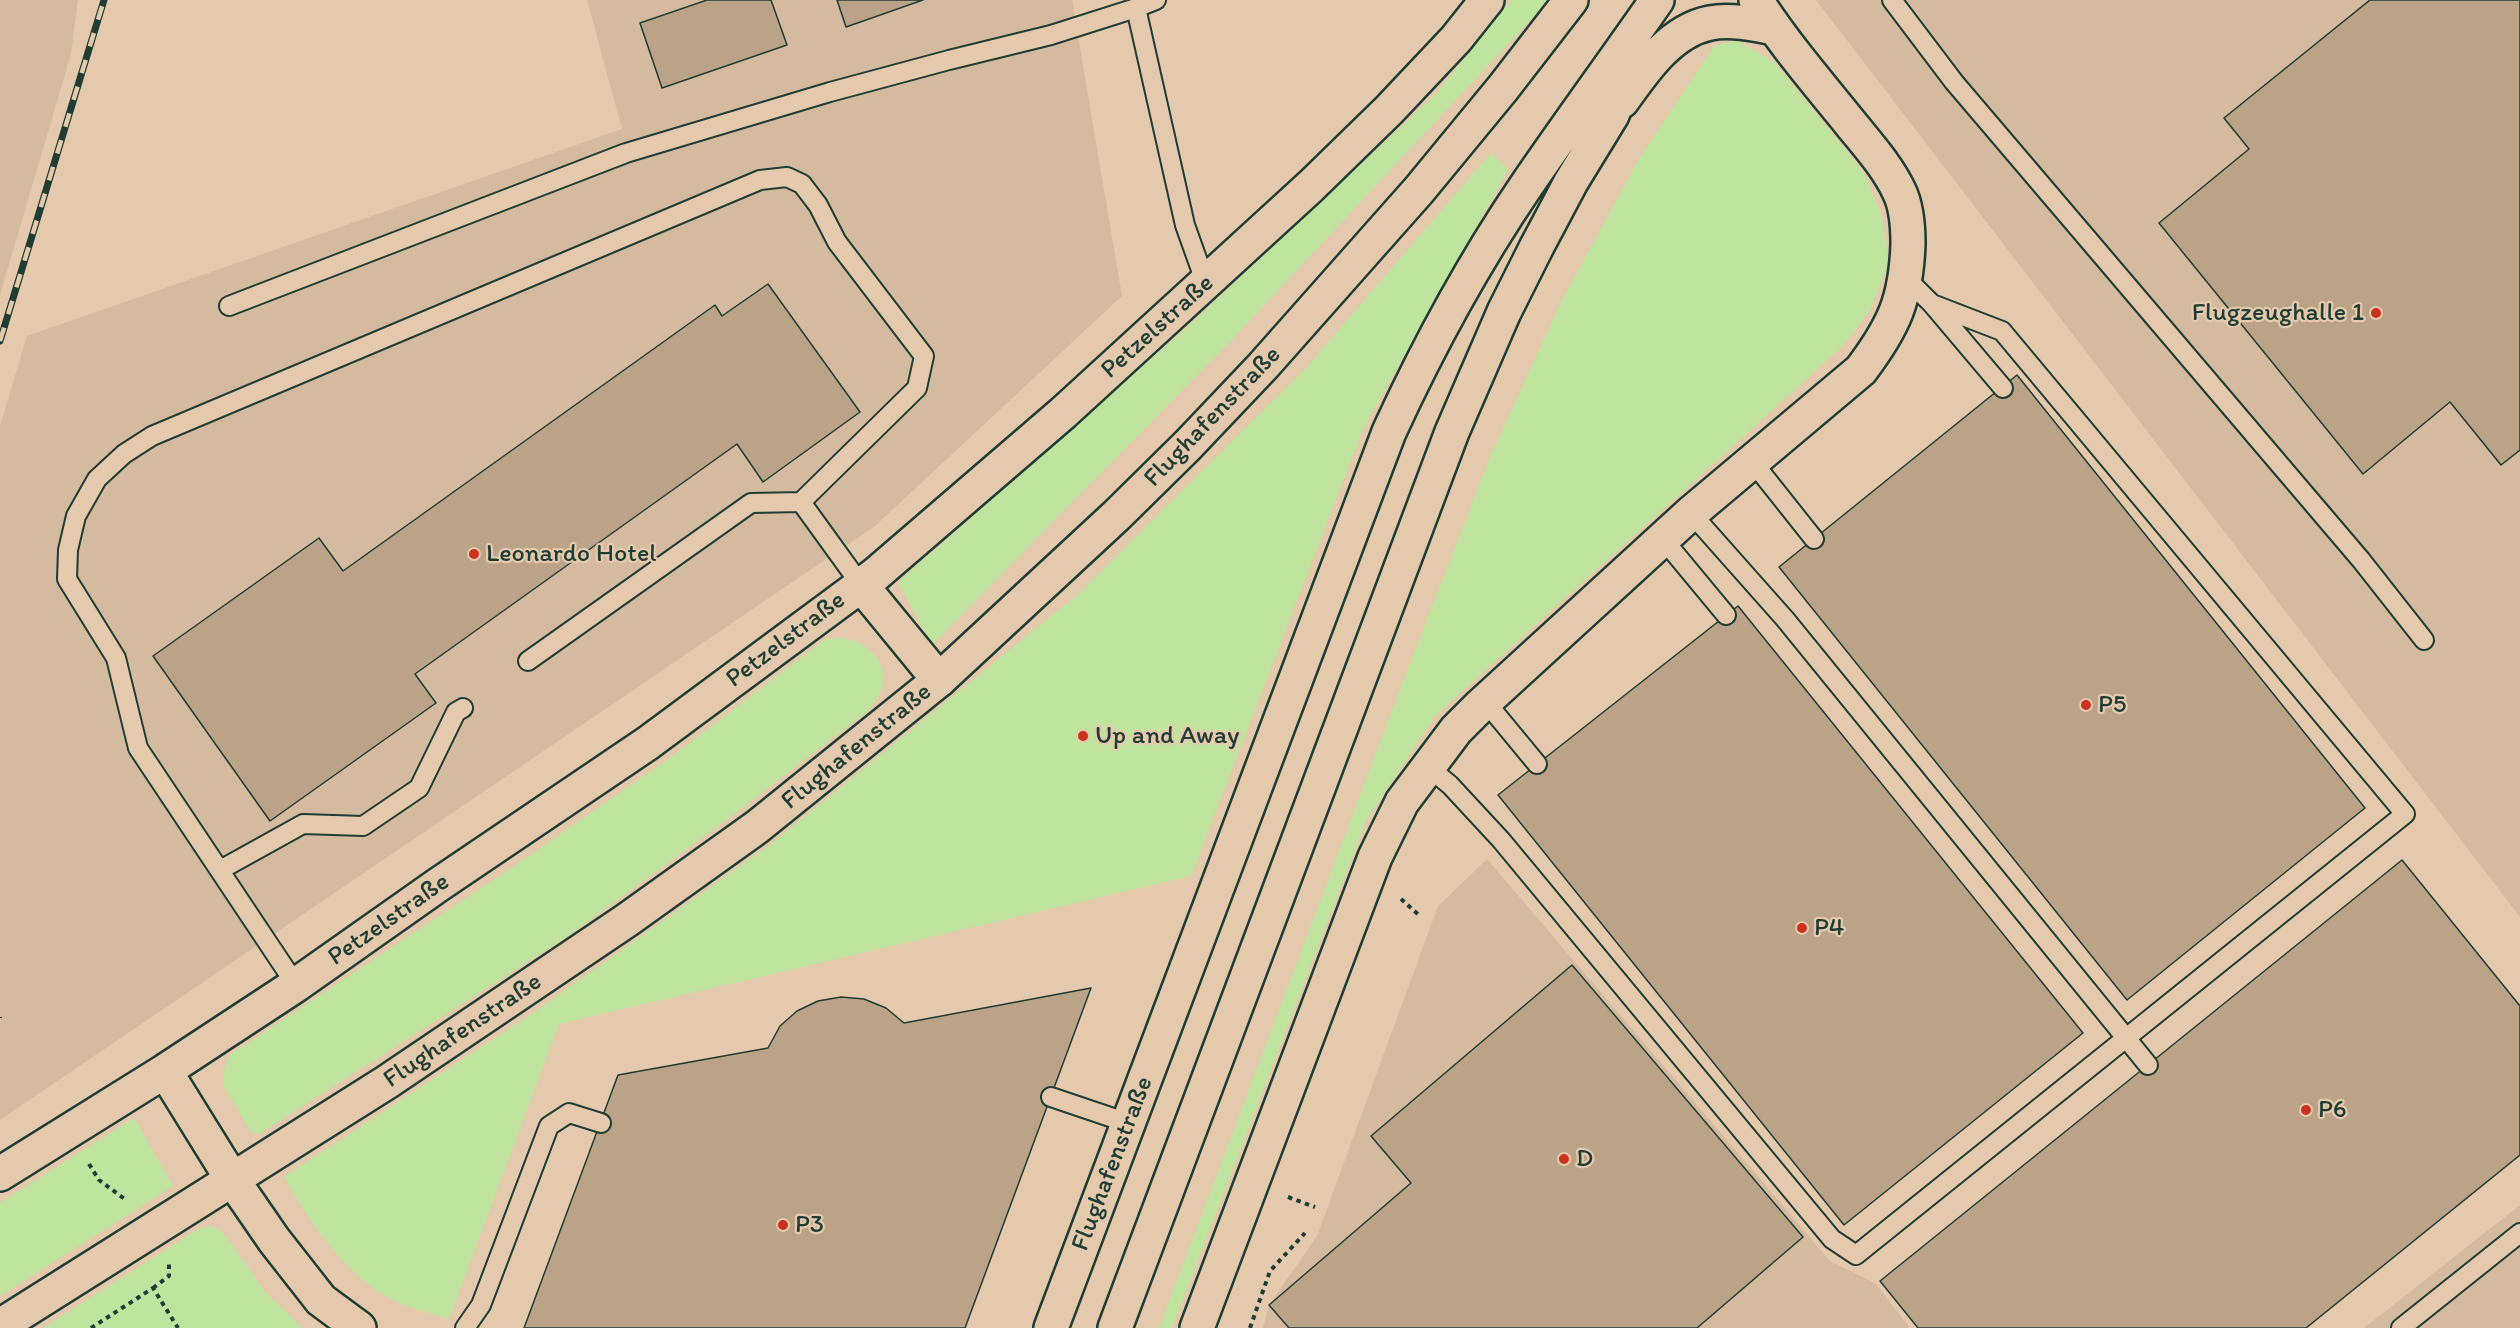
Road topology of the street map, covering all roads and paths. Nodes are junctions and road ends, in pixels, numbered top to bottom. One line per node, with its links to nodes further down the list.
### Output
1 (1156, 0): 7 (lane)
2 (1487, 0): 11 (main road, Petzelstraße)
3 (1571, 0): 24 (main road, Flughafenstraße)
4 (1657, 0): 9 (main road); 36 (main road, Flughafenstraße)
5 (1756, 0): 8 (main road)
6 (1892, 0): 22 (lane)
7 (1136, 8): 11 (lane); 13 (lane)
8 (1774, 28): 9 (main road); 10 (main road)
9 (1612, 115): 47 (main road)
10 (1906, 278): 12 (lane); 15 (main road)
11 (1206, 284): 20 (main road, Petzelstraße)
12 (1932, 304): 14 (lane); 31 (lane)
13 (229, 306)
14 (2003, 388)
15 (1752, 461): 17 (main road); 19 (lane)
16 (801, 502): 20 (lane); 23 (lane); 29 (lane)
17 (1691, 513): 18 (main road); 31 (lane)
18 (1663, 539): 21 (lane); 25 (main road)
19 (1814, 539)
20 (861, 585): 24 (main road); 30 (main road, Petzelstraße)
21 (1726, 615)
22 (2424, 640)
23 (528, 661)
24 (939, 680): 38 (main road, Flughafenstraße)
25 (1485, 700): 27 (lane); 28 (main road)
26 (463, 708): 29 (lane)
27 (1537, 764)
28 (1427, 766): 31 (lane); 48 (main road)
29 (220, 870): 30 (lane)
30 (296, 985): 33 (main road, Petzelstraße)
31 (2126, 1037): 32 (lane)
32 (2148, 1065)
33 (165, 1071): 37 (main road, Petzelstraße); 38 (main road)
34 (1051, 1097): 36 (lane)
35 (601, 1123): 45 (lane)
36 (1128, 1123): 46 (main road, Flughafenstraße)
37 (0, 1174)
38 (232, 1179): 41 (main road, Flughafenstraße); 44 (main road)
39 (1305, 1233): 49 (path)
40 (2520, 1233): 50 (lane)
41 (0, 1326)
42 (91, 1328): 43 (path)
43 (177, 1328)
44 (359, 1328)
45 (465, 1328)
46 (1051, 1328)
47 (1115, 1328)
48 (1197, 1328)
49 (1250, 1328)
50 (2401, 1328)

